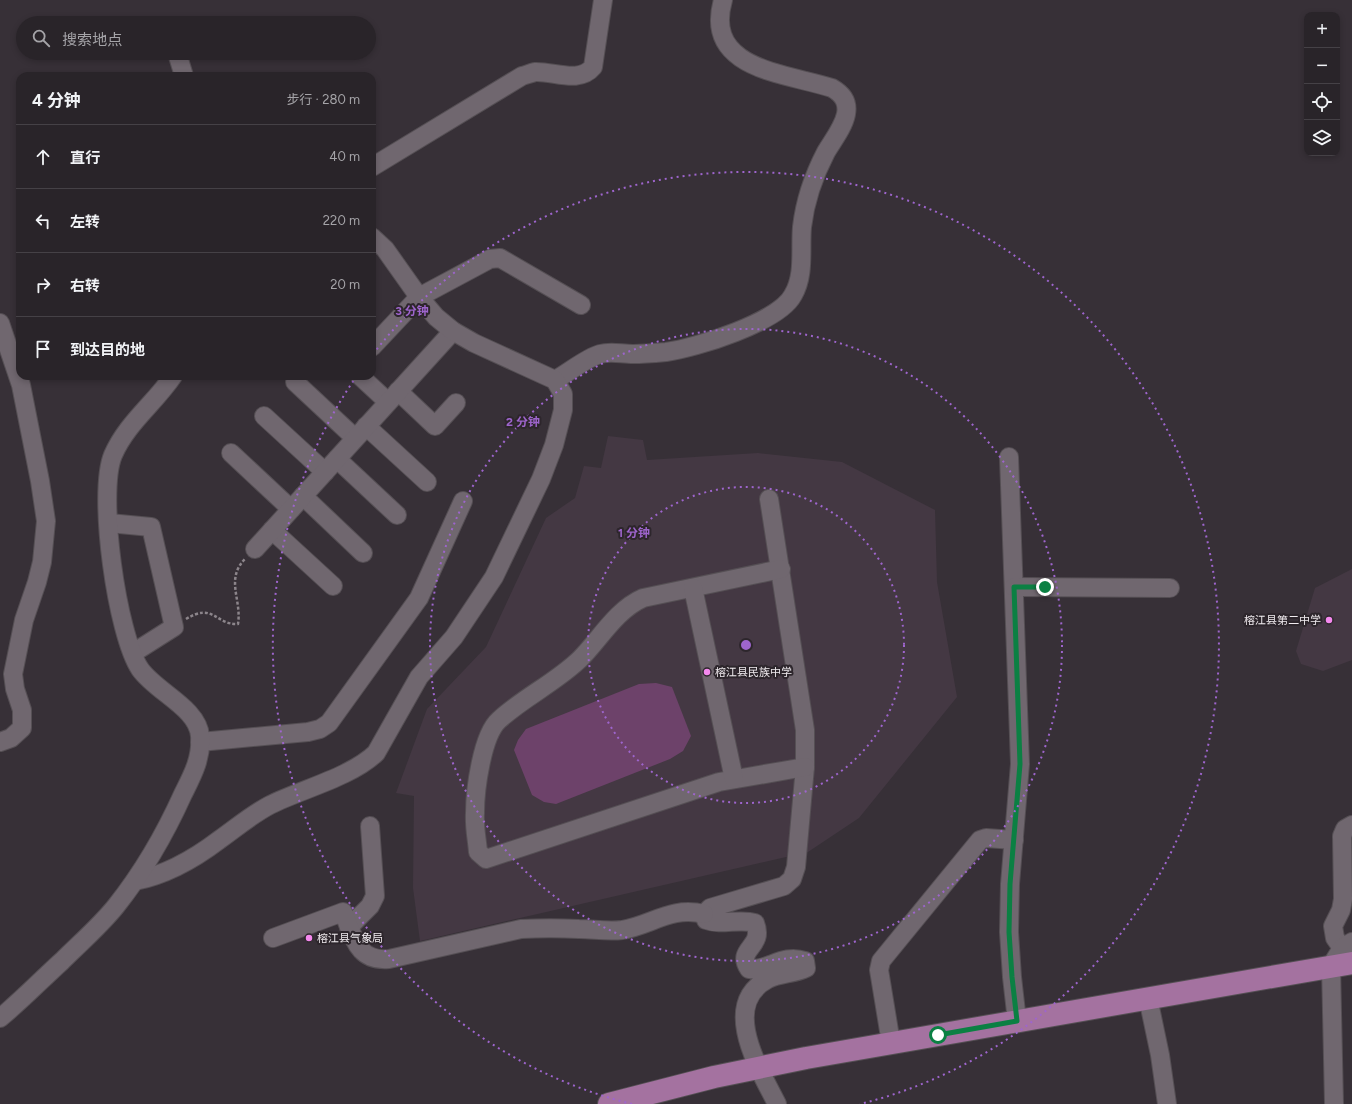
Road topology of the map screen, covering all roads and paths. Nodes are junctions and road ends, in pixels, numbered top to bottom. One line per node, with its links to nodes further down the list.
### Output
1 (603, 0): 5 (street)
2 (723, 0): 16 (street)
3 (179, 60): 4 (street)
4 (183, 72)
5 (376, 165)
6 (376, 241): 7 (street)
7 (419, 297): 8 (street); 10 (street); 11 (street)
8 (581, 305)
9 (0, 323): 12 (street)
10 (453, 331): 16 (street); 18 (street)
11 (376, 343)
12 (16, 370)
13 (19, 380): 41 (street)
14 (170, 380): 30 (street)
15 (366, 380): 18 (street)
16 (555, 380): 48 (street)
17 (295, 382): 21 (street)
18 (393, 397): 19 (street); 21 (street)
19 (456, 403)
20 (264, 416): 24 (street)
21 (361, 432): 24 (street); 25 (street)
22 (231, 453): 28 (street)
23 (1009, 457): 36 (street)
24 (331, 465): 28 (street); 29 (street)
25 (427, 482)
26 (769, 499): 34 (street)
27 (463, 501): 42 (street)
28 (297, 503): 31 (street); 33 (street)
29 (397, 515)
30 (108, 522): 39 (street); 40 (street)
31 (272, 530): 32 (street); 35 (street)
32 (255, 549): 39 (path)
33 (363, 553)
34 (781, 570): 37 (street); 43 (street)
35 (333, 586)
36 (1014, 587): 38 (street); 47 (street)
37 (693, 588): 44 (street); 44 (street)
38 (1170, 588)
39 (174, 626): 40 (street)
40 (133, 653): 42 (street)
41 (0, 742)
42 (200, 742): 48 (street)
43 (805, 767): 44 (street); 49 (street)
44 (734, 779)
45 (1352, 825): 52 (street)
46 (370, 826): 50 (street)
47 (1014, 840): 56 (street); 57 (street)
48 (135, 881): 55 (street)
49 (704, 914): 50 (street); 58 (street)
50 (349, 927): 51 (street)
51 (273, 938)
52 (1349, 951): 53 (main road)
53 (1331, 966): 54 (main road); 62 (street)
54 (1148, 998): 56 (main road); 61 (street)
55 (0, 1018)
56 (1017, 1021): 57 (main road)
57 (891, 1043): 58 (main road)
58 (759, 1067): 59 (main road); 60 (street)
59 (609, 1104)
60 (777, 1104)
61 (1166, 1104)
62 (1334, 1104)

